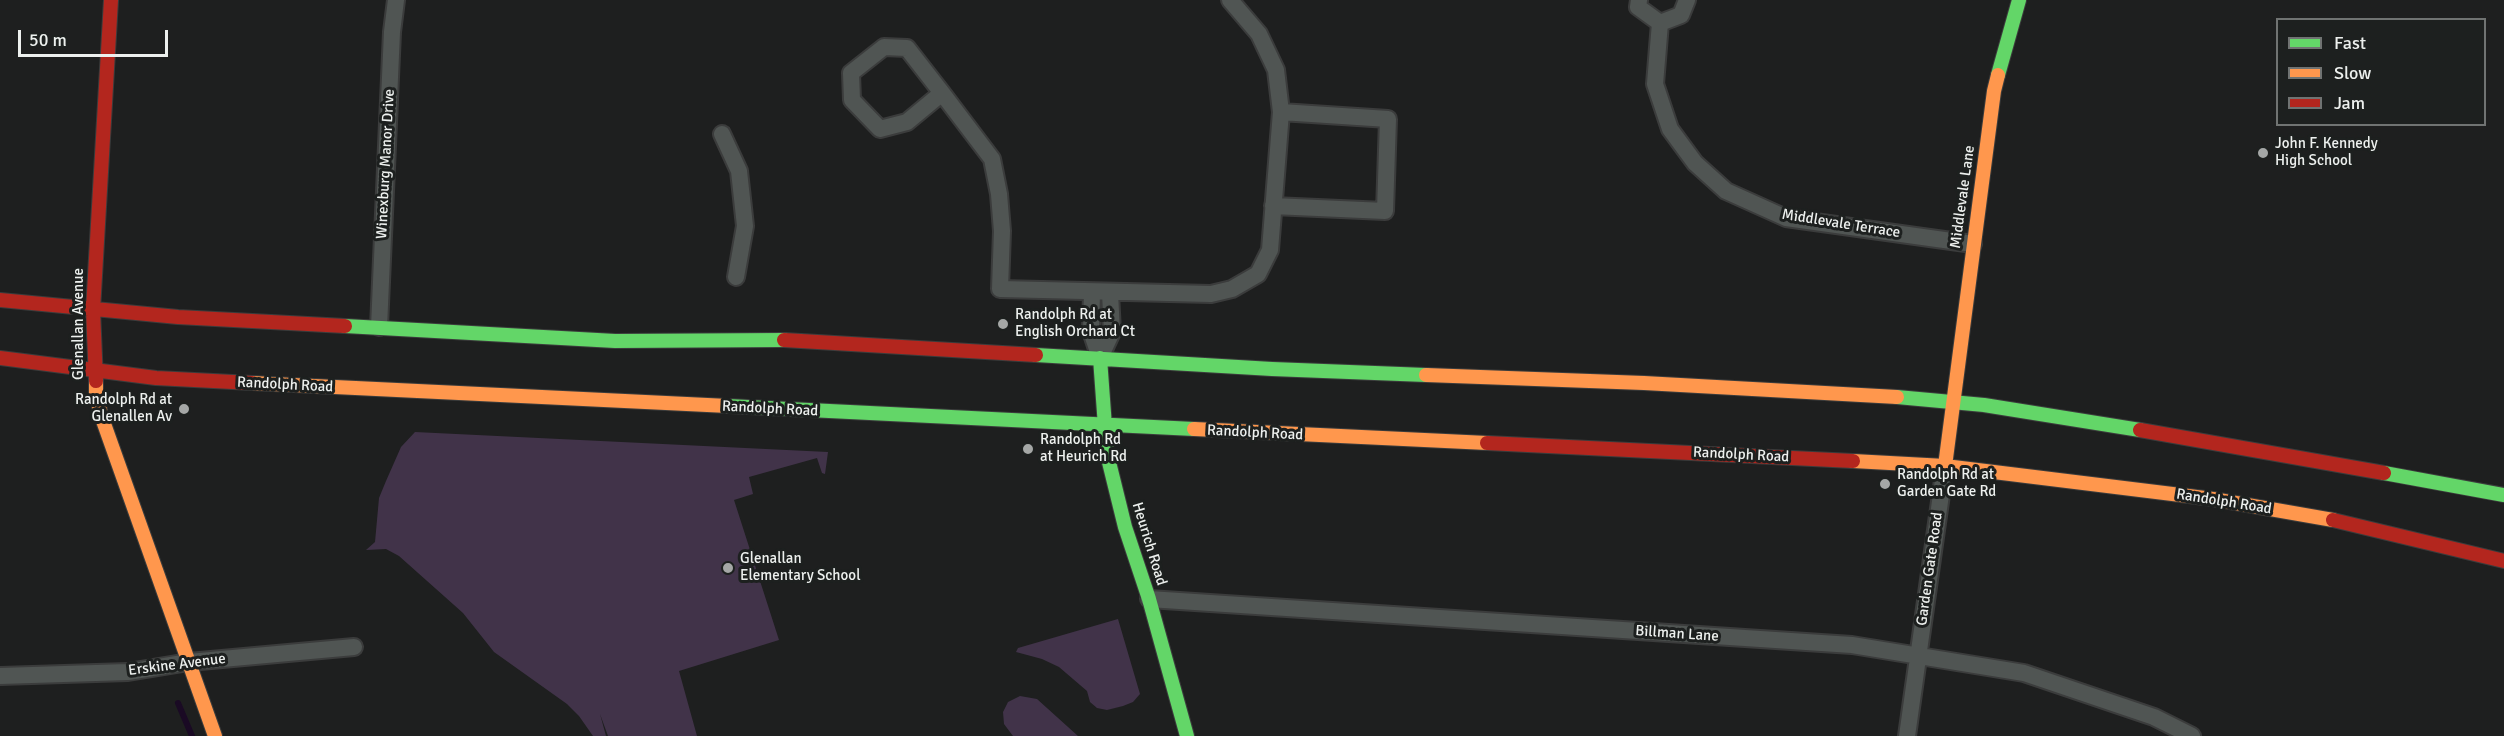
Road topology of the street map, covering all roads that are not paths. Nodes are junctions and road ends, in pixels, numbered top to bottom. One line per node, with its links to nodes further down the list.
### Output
1 (111, 0): 17 (main road, Glenallan Avenue)
2 (396, 0): 18 (street, Winexburg Manor Drive)
3 (1230, 0): 9 (street)
4 (1639, 0): 7 (street)
5 (1687, 0): 7 (street)
6 (2019, 0): 12 (main road, Middlevale Lane)
7 (1660, 23): 12 (street, Middlevale Terrace)
8 (942, 93): 8 (street); 14 (street)
9 (1281, 112): 11 (street); 11 (street)
10 (722, 134): 13 (street)
11 (1273, 206): 15 (street)
12 (1973, 244): 22 (main road, Middlevale Lane)
13 (736, 277)
14 (1092, 292): 15 (street); 20 (street)
15 (1110, 293): 20 (street)
16 (0, 300): 17 (main road)
17 (93, 310): 18 (main road); 21 (main road, Glenallan Avenue)
18 (379, 327): 20 (main road)
19 (0, 358): 21 (main road, Randolph Road)
20 (1100, 358): 22 (main road); 23 (main road, Heurich Road)
21 (94, 370): 23 (main road, Randolph Road); 32 (main road, Glenallan Avenue)
22 (1954, 402): 24 (main road, Garden Gate Road); 25 (main road)
23 (1104, 426): 24 (main road, Randolph Road); 29 (main road, Heurich Road)
24 (1945, 466): 26 (main road, Randolph Road); 31 (street, Garden Gate Road)
25 (2504, 495)
26 (2444, 545): 27 (main road); 28 (main road, Randolph Road)
27 (2504, 550)
28 (2504, 561)
29 (1149, 599): 31 (street, Billman Lane); 35 (main road, Heurich Road)
30 (354, 648): 32 (street, Erskine Avenue)
31 (1918, 655): 36 (street, Garden Gate Road); 37 (street, Billman Lane)
32 (189, 662): 33 (street, Erskine Avenue); 34 (main road, Glenallan Avenue)
33 (0, 676)
34 (215, 736)
35 (1187, 736)
36 (1908, 736)
37 (2192, 736)

